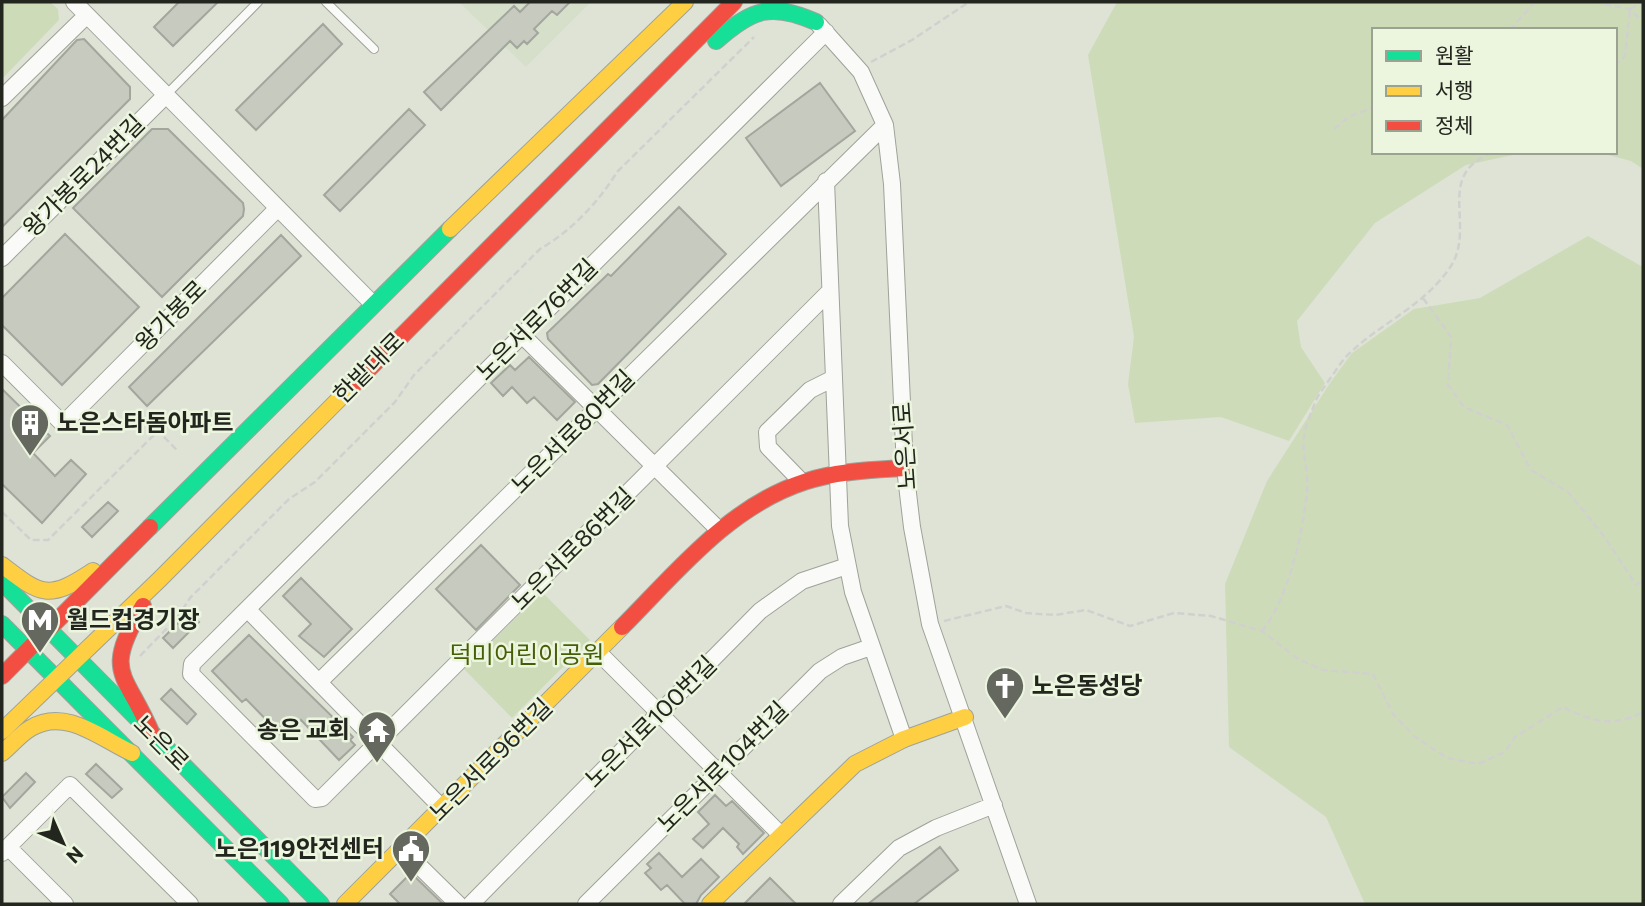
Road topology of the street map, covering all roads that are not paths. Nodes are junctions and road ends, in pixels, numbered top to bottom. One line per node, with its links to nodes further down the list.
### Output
1 (74, 2): 9 (street)
2 (258, 2): 14 (lane)
3 (326, 2): 12 (lane)
4 (663, 2): 11 (main road)
5 (685, 2): 11 (main road, 한밭대로)
6 (734, 2): 13 (main road, 한밭대로)
7 (794, 2): 10 (street, 노은서로)
8 (806, 2): 10 (main road)
9 (86, 15): 14 (street); 15 (street)
10 (821, 27): 13 (main road); 16 (street, 노은서로); 22 (street, 노은서로76번길)
11 (656, 30): 21 (main road, 한밭대로)
12 (374, 49)
13 (668, 70): 34 (main road, 한밭대로)
14 (166, 94): 18 (street); 19 (street, 왕가봉로24번길)
15 (2, 98)
16 (885, 125): 17 (street, 노은서로80번길); 27 (street, 노은서로)
17 (826, 181): 20 (street); 25 (street, 노은서로80번길)
18 (278, 208): 21 (street); 23 (street, 왕가봉로)
19 (2, 258)
20 (828, 293): 24 (street); 26 (street, 노은서로86번길)
21 (373, 304): 31 (main road, 한밭대로)
22 (522, 335): 25 (street); 36 (street, 노은서로76번길)
23 (2, 363)
24 (832, 379): 28 (street); 29 (street)
25 (597, 409): 26 (street); 45 (street, 노은서로80번길)
26 (654, 468): 30 (street); 51 (street, 노은서로86번길)
27 (905, 468): 28 (main road, 노은서로96번길); 47 (street, 노은서로)
28 (839, 472): 29 (main road, 노은서로96번길); 33 (street)
29 (800, 480): 30 (main road, 노은서로96번길)
30 (719, 530): 41 (main road, 노은서로96번길)
31 (126, 551): 32 (main road); 38 (main road, 한밭대로)
32 (2, 565)
33 (848, 566): 39 (street); 46 (street, 노은서로100번길)
34 (160, 579): 42 (main road, 한밭대로); 49 (main road)
35 (2, 582): 38 (main road, 노은로)
36 (248, 610): 45 (street); 55 (street, 노은서로76번길)
37 (2, 624): 40 (main road, 노은로)
38 (48, 629): 40 (main road, 한밭대로); 42 (main road, 노은로)
39 (871, 647): 50 (street); 54 (street, 노은서로104번길)
40 (27, 649): 43 (main road, 한밭대로); 44 (main road, 노은로)
41 (599, 653): 46 (street); 57 (main road, 노은서로96번길)
42 (76, 657): 44 (main road, 한밭대로); 49 (main road, 노은로)
43 (2, 676)
44 (56, 677): 48 (main road, 한밭대로); 53 (main road, 노은로)
45 (319, 682): 51 (street)
46 (659, 713): 54 (street); 67 (street, 노은서로100번길)
47 (965, 717): 50 (main road); 56 (street, 노은서로)
48 (2, 731)
49 (152, 734): 64 (main road, 노은로)
50 (904, 738): 58 (main road)
51 (378, 743): 55 (street, 노은서로86번길); 57 (street)
52 (2, 753): 53 (main road)
53 (132, 753): 63 (main road, 노은로)
54 (718, 772): 58 (street); 68 (street, 노은서로104번길)
55 (315, 799)
56 (994, 805): 70 (street); 71 (street, 노은서로)
57 (442, 808): 59 (main road, 노은서로96번길)
58 (780, 834): 69 (main road)
59 (401, 848): 65 (main road, 노은서로96번길); 66 (street)
60 (5, 850): 61 (street); 62 (street)
61 (65, 904)
62 (190, 904)
63 (281, 904)
64 (321, 904)
65 (345, 904)
66 (458, 904)
67 (471, 904)
68 (586, 904)
69 (710, 904)
70 (841, 904)
71 (1028, 904)

